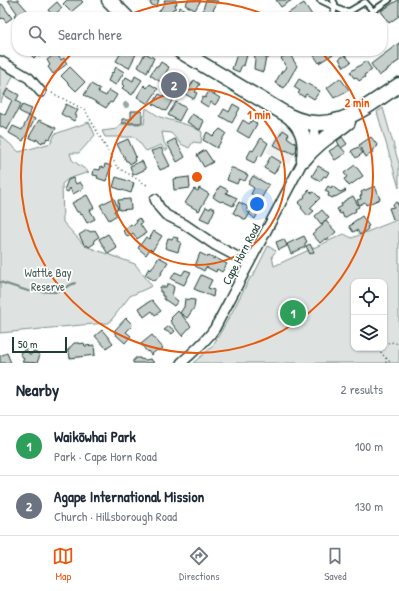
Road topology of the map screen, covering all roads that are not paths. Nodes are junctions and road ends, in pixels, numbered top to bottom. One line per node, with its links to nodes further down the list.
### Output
1 (109, 0): 7 (main road)
2 (320, 0): 5 (lane)
3 (333, 0): 5 (lane)
4 (389, 0): 6 (lane)
5 (335, 6): 6 (lane); 8 (lane)
6 (342, 11)
7 (121, 12)
8 (334, 12)
9 (188, 56): 14 (main road)
10 (0, 61): 12 (street)
11 (399, 85): 13 (main road)
12 (41, 92)
13 (363, 110): 15 (main road); 16 (main road)
14 (289, 116): 15 (main road); 16 (main road)
15 (316, 123): 16 (street, Cape Horn Road)
16 (304, 158): 18 (street, Cape Horn Road)
17 (155, 199): 18 (street)
18 (249, 264): 19 (street, Cape Horn Road)
19 (181, 363)

